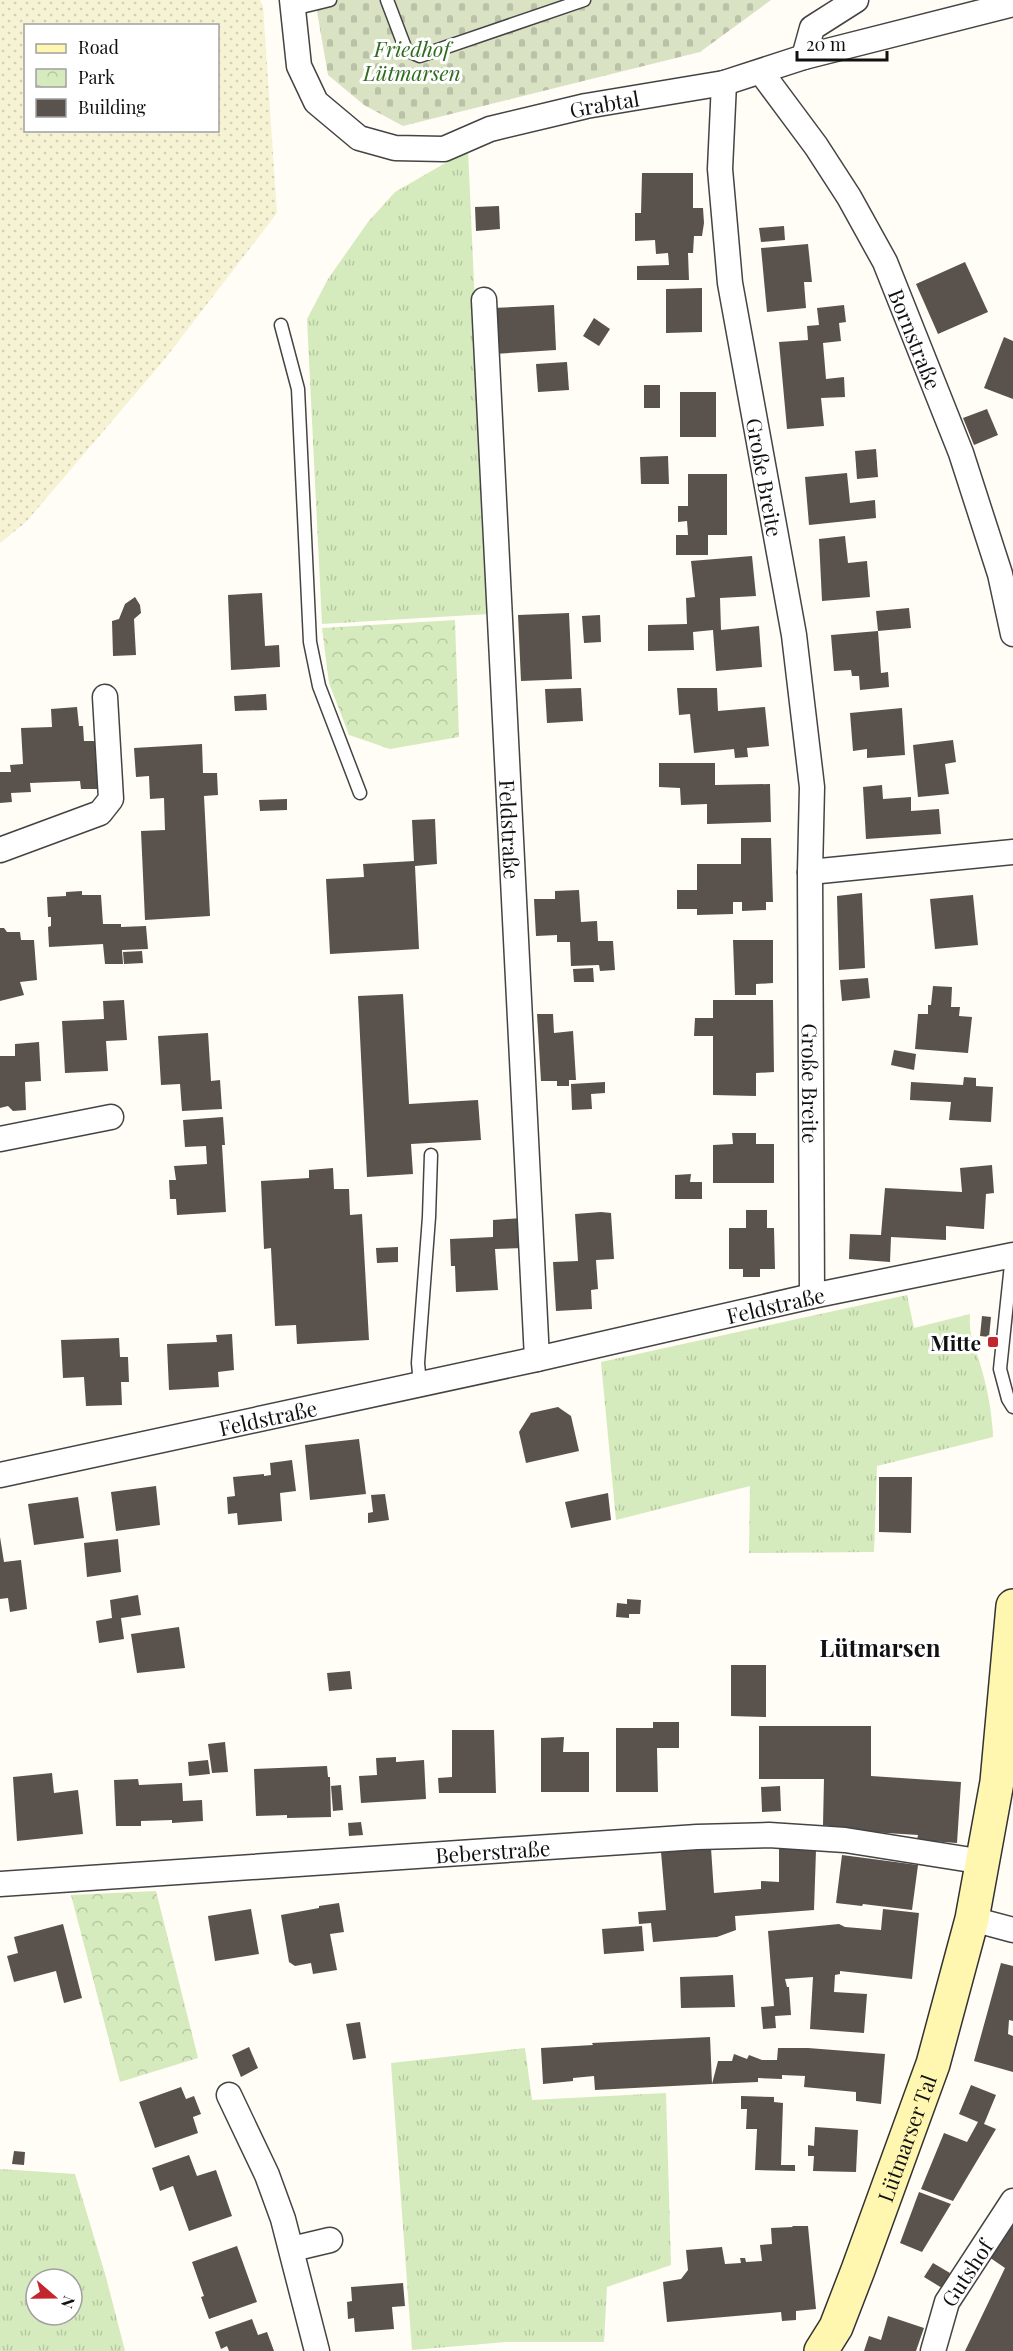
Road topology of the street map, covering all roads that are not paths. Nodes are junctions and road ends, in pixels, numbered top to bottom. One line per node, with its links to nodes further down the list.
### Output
1 (330, 0): 5 (lane)
2 (387, 0): 3 (lane)
3 (584, 0)
4 (856, 0): 7 (street)
5 (289, 3): 9 (street, Grabtal)
6 (1013, 4): 7 (street, Grabtal)
7 (804, 57): 8 (street, Grabtal)
8 (761, 72): 9 (street, Grabtal); 12 (street, Bornstraße)
9 (724, 83): 17 (street, Große Breite)
10 (484, 300): 23 (street, Feldstraße)
11 (281, 325): 14 (lane)
12 (1013, 634)
13 (105, 697): 15 (street)
14 (360, 793)
15 (0, 850)
16 (1013, 852): 17 (street)
17 (810, 872): 22 (street, Große Breite)
18 (111, 1117): 19 (street)
19 (0, 1139)
20 (431, 1155): 24 (lane)
21 (1013, 1255): 22 (street, Feldstraße); 25 (lane)
22 (812, 1296): 23 (street, Feldstraße)
23 (537, 1359): 24 (street, Feldstraße)
24 (420, 1384): 26 (street, Feldstraße)
25 (1013, 1407)
26 (0, 1475)
27 (1013, 1606): 28 (main road)
28 (984, 1862): 29 (street, Beberstraße); 30 (main road, Lütmarser Tal)
29 (0, 1884)
30 (972, 1919): 31 (street); 37 (main road, Lütmarser Tal)
31 (1013, 1930)
32 (229, 2095): 35 (street)
33 (1013, 2201): 38 (street, Gutshof)
34 (330, 2240): 35 (street)
35 (292, 2249): 36 (street)
36 (317, 2351)
37 (821, 2351)
38 (933, 2351)

